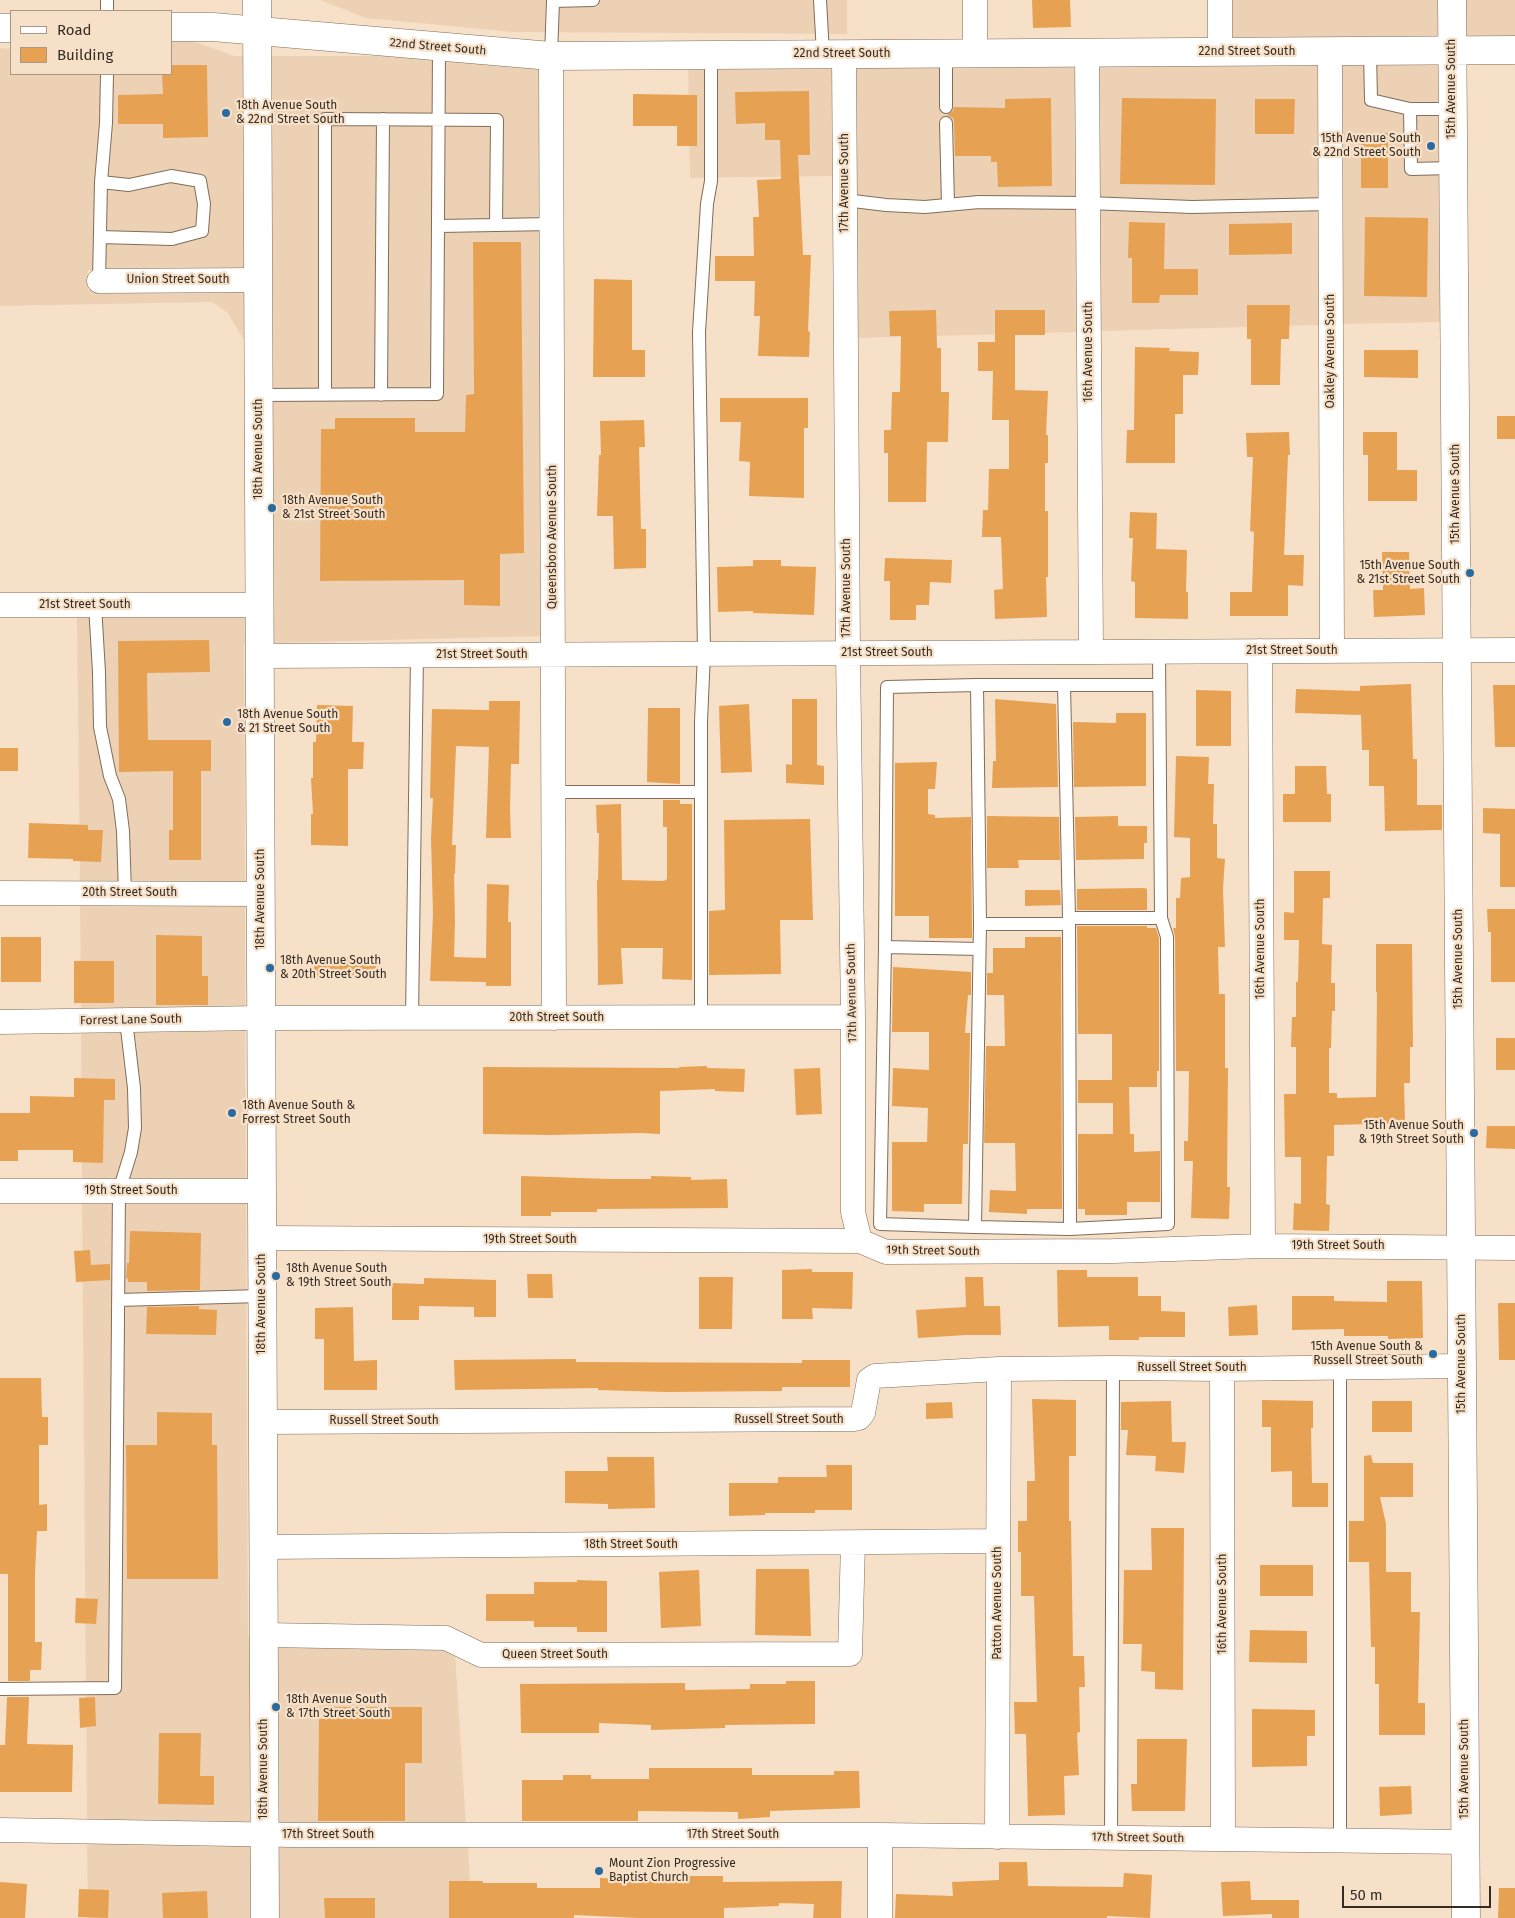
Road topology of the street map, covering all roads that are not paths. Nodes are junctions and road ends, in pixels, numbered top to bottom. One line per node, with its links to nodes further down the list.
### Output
1 (257, 0): 9 (street, 18th Avenue South)
2 (593, 0): 7 (lane)
3 (820, 0): 17 (lane)
4 (975, 0): 19 (street)
5 (1220, 0): 15 (street)
6 (1452, 0): 11 (street, 15th Avenue South)
7 (553, 1): 21 (lane)
8 (172, 27): 9 (street, 22nd Street South)
9 (257, 32): 10 (street, 22nd Street South); 39 (street, 18th Avenue South)
10 (439, 47): 21 (street, 22nd Street South); 27 (lane)
11 (1452, 50): 12 (street, 22nd Street South); 14 (street, 22nd Street South); 25 (street, 15th Avenue South)
12 (1515, 50)
13 (1330, 51): 14 (street, 22nd Street South); 15 (street, 22nd Street South); 34 (street, Oakley Avenue South)
14 (1370, 51): 24 (lane)
15 (1220, 52): 16 (street, 22nd Street South)
16 (1087, 53): 19 (street, 22nd Street South); 32 (street, 16th Avenue South)
17 (834, 54): 18 (street, 22nd Street South); 20 (street, 22nd Street South); 31 (street, 17th Avenue South)
18 (946, 54): 19 (street, 22nd Street South); 23 (lane)
19 (975, 54)
20 (711, 55): 21 (street, 22nd Street South); 54 (lane)
21 (552, 56): 35 (street, Queensboro Avenue South)
22 (107, 75): 30 (lane)
23 (946, 107)
24 (1410, 109): 25 (lane); 29 (lane)
25 (1452, 109): 29 (street, 15th Avenue South)
26 (383, 119): 27 (lane); 42 (lane); 43 (lane)
27 (439, 119): 36 (lane); 37 (lane)
28 (946, 123): 33 (lane)
29 (1453, 168): 47 (street, 15th Avenue South)
30 (101, 182): 38 (lane); 38 (lane)
31 (845, 200): 33 (lane); 53 (street, 17th Avenue South)
32 (1088, 203): 33 (lane); 34 (lane); 52 (street, 16th Avenue South)
33 (948, 204)
34 (1330, 204): 51 (street, Oakley Avenue South)
35 (552, 224): 36 (lane); 56 (street, Queensboro Avenue South)
36 (496, 225): 37 (lane)
37 (439, 226): 43 (lane)
38 (100, 237): 40 (lane)
39 (258, 280): 40 (street, Union Street South); 41 (street, 18th Avenue South)
40 (99, 281)
41 (259, 395): 42 (lane); 46 (street, 18th Avenue South)
42 (326, 395): 43 (lane)
43 (381, 395)
44 (0, 605): 45 (street, 21st Street South)
45 (94, 605): 46 (street, 21st Street South); 64 (lane)
46 (259, 605): 57 (street, 18th Avenue South)
47 (1457, 650): 48 (street, 21st Street South); 51 (street, 21st Street South); 86 (street, 15th Avenue South)
48 (1515, 650)
49 (1159, 651): 50 (street, 21st Street South); 52 (street, 21st Street South); 60 (lane)
50 (1260, 651): 51 (street, 21st Street South); 85 (street, 16th Avenue South)
51 (1332, 651)
52 (1091, 652): 53 (street, 21st Street South)
53 (848, 653): 54 (street, 21st Street South); 72 (street, 17th Avenue South)
54 (704, 654): 56 (street, 21st Street South); 62 (lane)
55 (417, 655): 56 (street, 21st Street South); 57 (street, 21st Street South); 74 (lane)
56 (553, 655): 61 (street, Queensboro Avenue South)
57 (260, 656): 65 (street, 18th Avenue South)
58 (977, 685): 59 (lane); 68 (lane); 69 (lane)
59 (1064, 685): 60 (lane); 67 (lane)
60 (1159, 685): 66 (lane)
61 (553, 792): 62 (lane); 75 (street, Queensboro Avenue South)
62 (702, 792): 71 (lane)
63 (0, 893): 64 (street, 20th Street South)
64 (126, 893): 65 (street, 20th Street South)
65 (261, 894): 73 (street, 18th Avenue South)
66 (1161, 918): 67 (lane); 82 (lane)
67 (1068, 921): 68 (lane); 82 (lane)
68 (980, 924): 70 (lane)
69 (885, 947): 70 (lane); 81 (lane)
70 (980, 949): 81 (lane)
71 (702, 1017): 72 (street, 20th Street South); 75 (street, 20th Street South)
72 (853, 1017): 84 (street, 17th Avenue South)
73 (261, 1018): 74 (street, 20th Street South); 76 (street, Forrest Lane South); 80 (street, 18th Avenue South)
74 (412, 1018): 75 (street, 20th Street South)
75 (554, 1018)
76 (126, 1020): 77 (street, Forrest Lane South); 79 (lane)
77 (0, 1022)
78 (0, 1191): 79 (street, 19th Street South)
79 (118, 1191): 80 (street, 19th Street South); 89 (lane)
80 (262, 1191): 83 (street, 18th Avenue South)
81 (975, 1227): 82 (lane)
82 (1070, 1229)
83 (262, 1238): 84 (street, 19th Street South); 88 (street, 18th Avenue South)
84 (860, 1241): 85 (street, 19th Street South)
85 (1263, 1246): 86 (street, 19th Street South)
86 (1461, 1248): 87 (street, 19th Street South); 90 (street, 15th Avenue South)
87 (1515, 1248)
88 (261, 1296): 89 (lane); 95 (street, 18th Avenue South)
89 (118, 1300): 100 (lane)
90 (1462, 1366): 92 (street, Russell Street South); 108 (street, 15th Avenue South)
91 (1113, 1368): 93 (street, Russell Street South); 94 (street, Russell Street South); 105 (lane)
92 (1340, 1368): 94 (street, Russell Street South); 107 (lane)
93 (999, 1369): 95 (street, Russell Street South); 96 (street, Patton Avenue South)
94 (1222, 1369): 106 (street, 16th Avenue South)
95 (263, 1422): 98 (street, 18th Avenue South)
96 (998, 1541): 97 (street, 18th Street South); 104 (street, Patton Avenue South)
97 (853, 1543): 98 (street, 18th Street South); 99 (street, Queen Street South)
98 (264, 1547): 99 (street, 18th Avenue South)
99 (264, 1635): 102 (street, 18th Avenue South)
100 (0, 1689)
101 (0, 1830): 102 (street, 17th Street South)
102 (264, 1835): 103 (street, 17th Street South); 109 (street, 18th Avenue South)
103 (880, 1836): 104 (street, 17th Street South); 110 (street)
104 (997, 1837): 105 (street, 17th Street South)
105 (1111, 1838): 106 (street, 17th Street South)
106 (1223, 1839): 107 (street, 17th Street South)
107 (1340, 1840): 108 (street, 17th Street South)
108 (1466, 1842): 111 (street, 15th Avenue South)
109 (265, 1918)
110 (880, 1918)
111 (1466, 1918)

